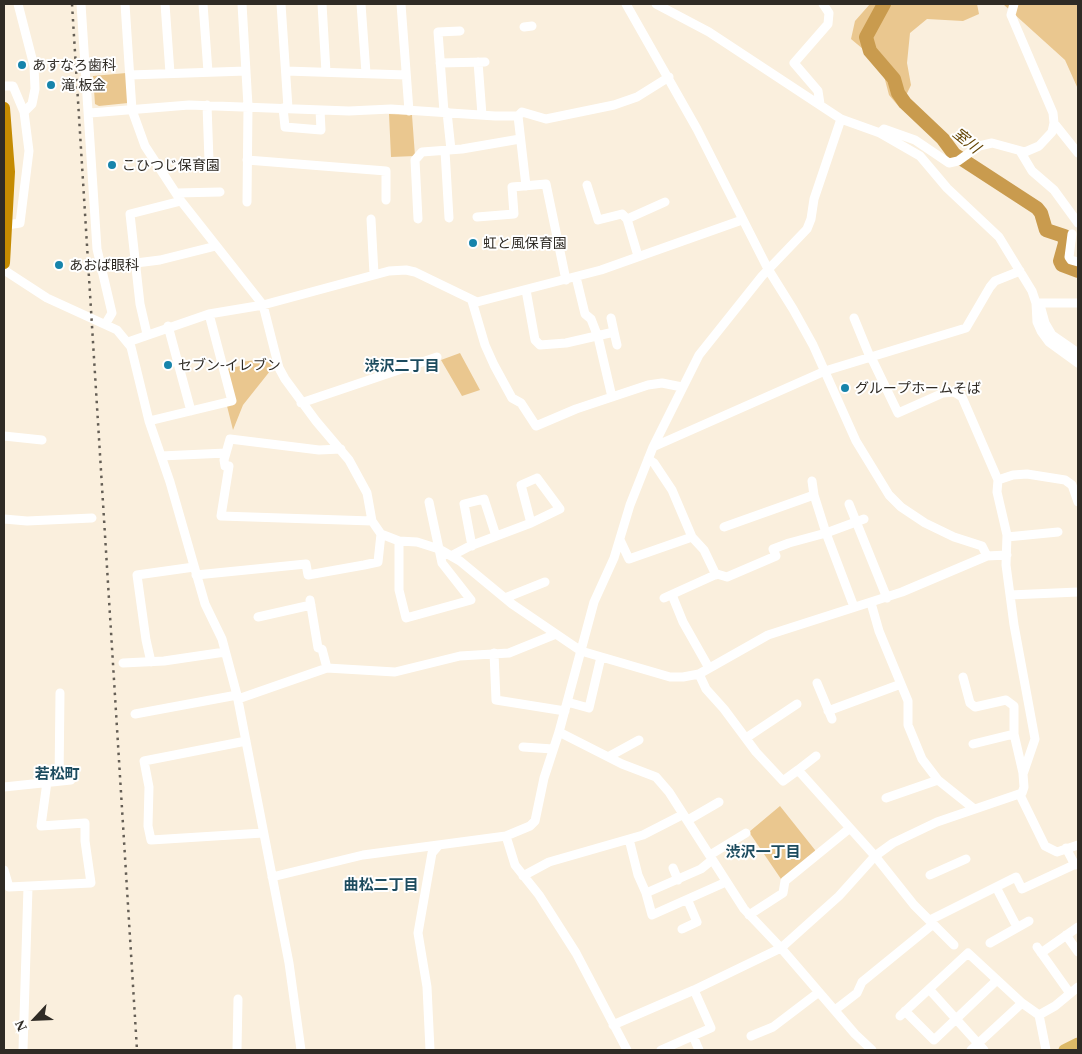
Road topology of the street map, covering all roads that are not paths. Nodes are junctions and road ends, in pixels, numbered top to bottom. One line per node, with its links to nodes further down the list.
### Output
1 (18, 4): 35 (street)
2 (81, 4): 37 (street)
3 (124, 4): 23 (street)
4 (165, 4): 21 (street)
5 (203, 4): 19 (street)
6 (242, 4): 17 (street)
7 (282, 4): 18 (street)
8 (322, 4): 20 (street)
9 (361, 4): 22 (street)
10 (401, 4): 24 (street)
11 (626, 4): 25 (street)
12 (656, 4): 27 (street)
13 (823, 4): 27 (street)
14 (1014, 4): 41 (street)
15 (460, 31): 16 (street)
16 (440, 63): 36 (street); 38 (street)
17 (246, 71): 19 (street); 29 (street)
18 (286, 71): 20 (street); 31 (street)
19 (208, 72): 21 (street)
20 (326, 72): 22 (street)
21 (170, 73): 23 (street)
22 (366, 73): 24 (street)
23 (130, 75): 32 (street)
24 (406, 75): 34 (street)
25 (669, 77): 39 (street); 61 (street)
26 (4, 86): 35 (street)
27 (820, 104): 40 (street)
28 (207, 105): 29 (street); 32 (street); 48 (street)
29 (248, 106): 31 (street); 47 (street)
30 (4, 108): 63 (highway)
31 (286, 108): 33 (street); 33 (street)
32 (132, 110): 37 (street); 52 (street)
33 (320, 110): 34 (street)
34 (408, 111): 36 (street)
35 (24, 112): 63 (street)
36 (446, 112): 38 (street); 44 (street)
37 (90, 113): 84 (street)
38 (482, 115): 39 (street)
39 (518, 116): 43 (street)
40 (841, 119): 42 (street); 71 (street)
41 (1054, 123): 45 (street); 46 (street)
42 (880, 133): 45 (street); 72 (street)
43 (520, 139): 44 (street); 50 (street)
44 (448, 150): 57 (street); 58 (street)
45 (1020, 151): 62 (street)
46 (1078, 153)
47 (248, 160): 53 (street); 54 (street)
48 (209, 161)
49 (587, 185): 60 (street)
50 (526, 186): 56 (street); 75 (street)
51 (220, 192): 52 (street)
52 (179, 197): 65 (street); 69 (street)
53 (386, 200)
54 (247, 202)
55 (664, 202): 60 (street)
56 (477, 217)
57 (418, 218)
58 (449, 218)
59 (370, 219): 73 (street)
60 (627, 219): 66 (street)
61 (742, 220): 66 (street); 71 (street)
62 (1078, 223)
63 (7, 226): 68 (highway)
64 (1073, 234): 67 (street)
65 (216, 246): 69 (street); 80 (street)
66 (638, 256): 74 (street)
67 (1078, 262)
68 (4, 263)
69 (136, 263): 87 (street)
70 (4, 270): 84 (street)
71 (768, 270): 95 (street); 96 (street)
72 (1020, 271): 78 (street); 93 (street)
73 (374, 274): 77 (street); 80 (street)
74 (576, 278): 75 (street); 88 (street)
75 (566, 280): 76 (street)
76 (526, 290): 77 (street); 88 (street)
77 (472, 301): 97 (street)
78 (1037, 303): 79 (street); 91 (street); 94 (street)
79 (1078, 303)
80 (264, 305): 81 (street); 98 (street)
81 (209, 314): 85 (street); 99 (street)
82 (611, 318): 86 (street)
83 (854, 318): 93 (street)
84 (106, 324): 89 (street)
85 (168, 326): 87 (street); 99 (street)
86 (614, 332): 88 (street); 90 (street)
87 (146, 334): 89 (street)
88 (598, 337): 97 (street)
89 (128, 342): 100 (street)
90 (617, 345)
91 (1078, 353)
92 (437, 357): 98 (street)
93 (871, 357): 95 (street); 108 (street)
94 (1078, 363)
95 (825, 371): 103 (street); 132 (street)
96 (682, 387): 97 (street); 103 (street)
97 (612, 397)
98 (302, 403): 104 (street)
99 (192, 411): 100 (street)
100 (149, 421): 106 (street)
101 (4, 436): 102 (street)
102 (42, 440)
103 (653, 447): 107 (street)
104 (341, 449): 105 (street); 117 (street)
105 (226, 453): 106 (street); 117 (street)
106 (161, 456): 133 (street)
107 (648, 459): 124 (street); 126 (street)
108 (998, 480): 112 (street); 125 (street)
109 (812, 481): 110 (street)
110 (814, 495): 119 (street); 121 (street)
111 (429, 502): 129 (street)
112 (1078, 502)
113 (849, 504): 116 (street)
114 (4, 518): 115 (street)
115 (92, 518)
116 (860, 520): 121 (street); 139 (street)
117 (372, 521): 122 (street)
118 (531, 523): 118 (street); 123 (street)
119 (724, 527)
120 (1058, 532): 125 (street)
121 (826, 533): 134 (street); 141 (street)
122 (381, 534): 127 (street); 133 (street)
123 (496, 536): 128 (street); 128 (street)
124 (692, 537): 126 (street); 134 (street)
125 (1007, 537): 130 (street)
126 (620, 540): 144 (street)
127 (399, 541): 129 (street); 129 (street)
128 (472, 546): 131 (street)
129 (439, 549): 131 (street)
130 (1007, 555): 132 (street); 137 (street)
131 (451, 556): 138 (street)
132 (987, 556): 139 (street)
133 (195, 571): 145 (street); 148 (street)
134 (716, 575): 151 (street)
135 (545, 582): 138 (street)
136 (1078, 592): 137 (street)
137 (1010, 595): 172 (street)
138 (505, 598): 143 (street)
139 (887, 598): 140 (street)
140 (871, 603): 141 (street); 155 (street)
141 (854, 607): 151 (street)
142 (258, 617): 150 (street)
143 (556, 634): 144 (street); 146 (street)
144 (581, 651): 147 (street); 159 (street)
145 (226, 652): 148 (street); 157 (street)
146 (494, 653): 150 (street); 159 (street)
147 (601, 657): 152 (street); 159 (street)
148 (151, 662): 149 (street)
149 (123, 663)
150 (327, 668): 157 (street)
151 (709, 668): 152 (street)
152 (699, 674): 163 (street)
153 (963, 677): 162 (street)
154 (817, 683): 155 (street)
155 (901, 684): 174 (street)
156 (60, 693): 175 (street)
157 (238, 697): 160 (street); 165 (street)
158 (797, 704): 163 (street)
159 (566, 706): 161 (street)
160 (135, 714)
161 (559, 732): 168 (street); 170 (street)
162 (1014, 734): 166 (street); 172 (street)
163 (746, 738): 171 (street)
164 (639, 740): 170 (street)
165 (246, 741): 184 (street); 184 (street)
166 (973, 744)
167 (523, 747): 168 (street)
168 (553, 749): 186 (street)
169 (816, 756): 171 (street)
170 (608, 757): 182 (street)
171 (798, 770): 183 (street)
172 (1023, 774): 178 (street)
173 (71, 780): 175 (street)
174 (938, 780): 179 (street); 181 (street)
175 (59, 781): 176 (street)
176 (47, 782): 177 (street); 202 (street)
177 (4, 787)
178 (1020, 795): 181 (street); 190 (street)
179 (886, 798)
180 (719, 802): 182 (street)
181 (974, 808): 191 (street)
182 (685, 818): 187 (street); 192 (street)
183 (850, 828): 191 (street); 206 (street)
184 (263, 833): 199 (street)
185 (746, 833): 192 (street)
186 (506, 836): 189 (street); 198 (street)
187 (629, 839): 198 (street); 204 (street)
188 (1078, 845): 190 (street)
189 (438, 846): 199 (street); 236 (street)
190 (1066, 848): 194 (street)
191 (874, 856): 208 (street); 215 (street)
192 (711, 858): 200 (street); 201 (street)
193 (966, 859): 197 (street)
194 (1076, 864): 203 (street)
195 (672, 868): 200 (street)
196 (4, 870): 202 (street)
197 (930, 875)
198 (523, 876): 228 (street)
199 (272, 877): 235 (street)
200 (678, 880): 204 (street)
201 (726, 882): 205 (street); 206 (street)
202 (28, 887): 233 (street)
203 (996, 887): 208 (street); 209 (street)
204 (646, 893): 205 (street)
205 (688, 901): 211 (street)
206 (749, 915): 215 (street)
207 (1029, 921): 209 (street)
208 (931, 923): 214 (street); 225 (street)
209 (1017, 927): 213 (street)
210 (1078, 927): 212 (street)
211 (682, 929)
212 (1066, 935): 216 (street); 222 (street)
213 (990, 943)
214 (954, 945)
215 (781, 948): 220 (street); 221 (street)
216 (1078, 952)
217 (997, 980): 219 (street); 224 (street); 227 (street)
218 (1078, 987): 222 (street)
219 (929, 989): 227 (street); 227 (street)
220 (694, 990): 228 (street); 229 (street)
221 (819, 992): 225 (street); 230 (street)
222 (1069, 992): 226 (street)
223 (238, 999): 234 (street)
224 (1022, 1003): 226 (street); 232 (street)
225 (835, 1010): 240 (street)
226 (1039, 1015): 242 (street)
227 (956, 1018): 232 (street)
228 (613, 1025): 237 (street)
229 (693, 1036): 238 (street); 239 (street)
230 (751, 1036)
231 (1078, 1043): 243 (main road)
232 (981, 1047): 241 (street)
233 (24, 1050)
234 (237, 1050)
235 (301, 1050)
236 (430, 1050)
237 (627, 1050)
238 (661, 1050)
239 (699, 1050)
240 (872, 1050)
241 (971, 1050)
242 (1046, 1050)
243 (1064, 1050)

